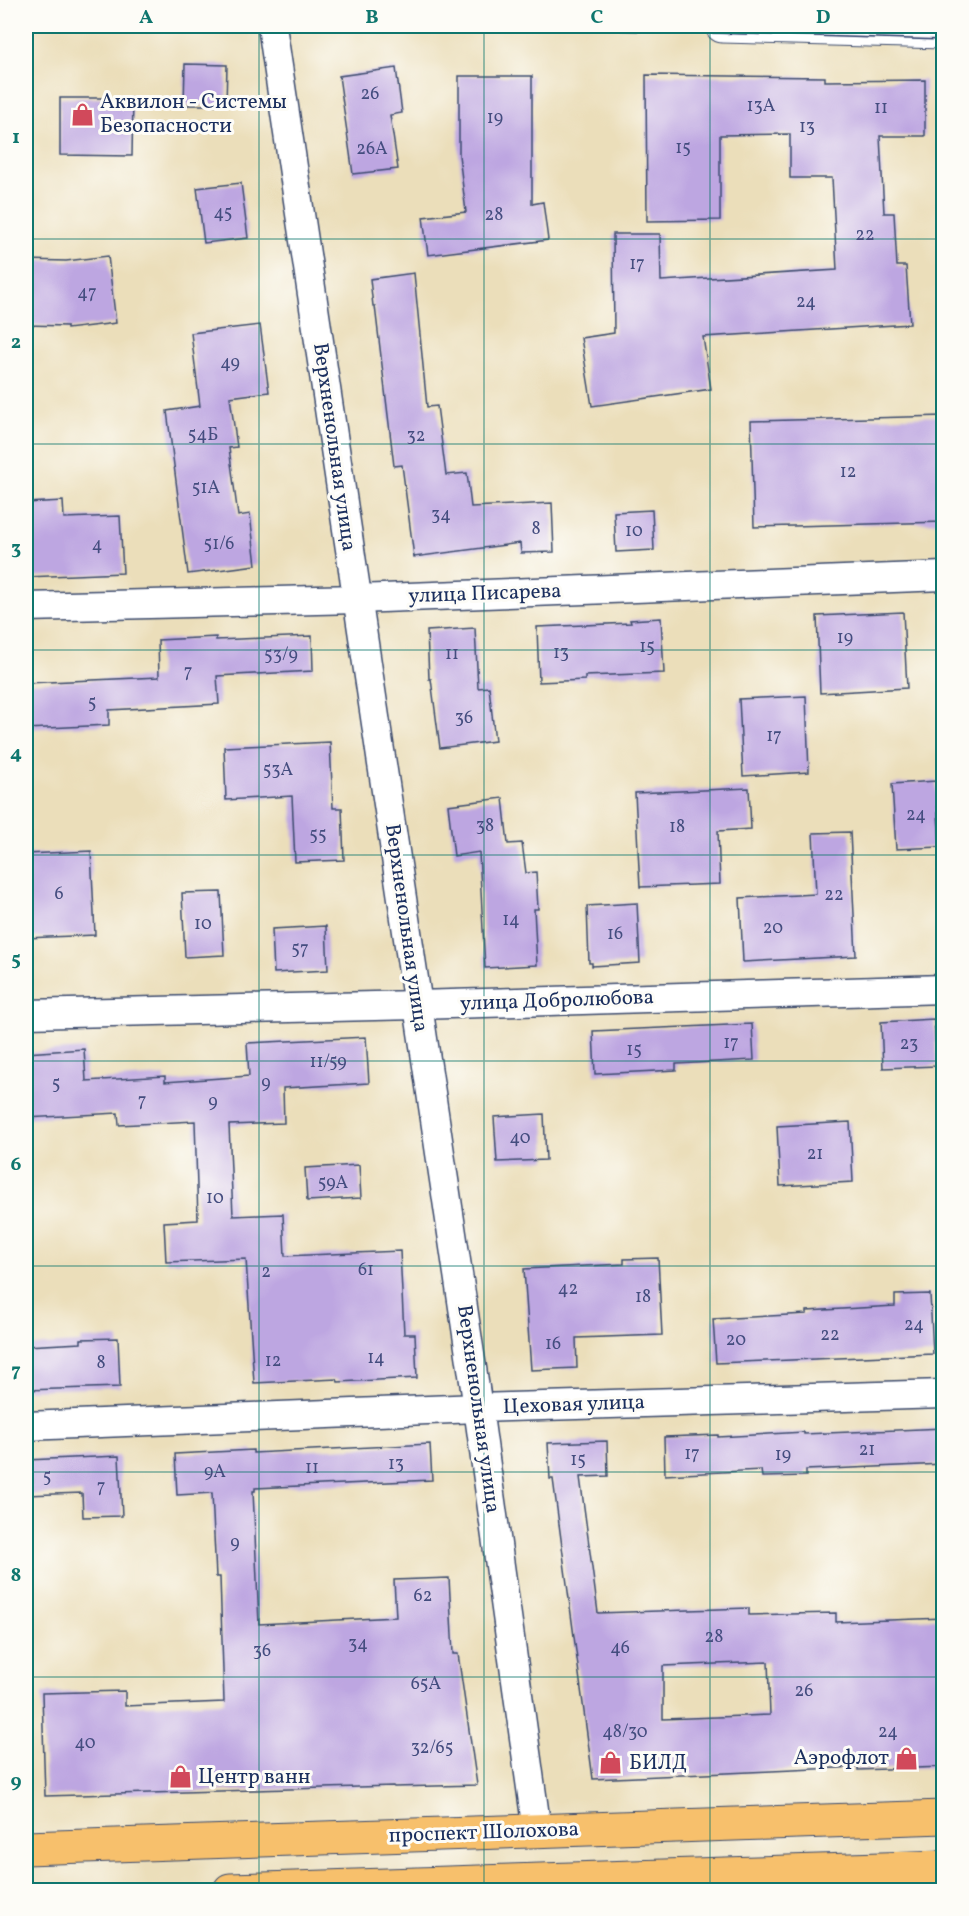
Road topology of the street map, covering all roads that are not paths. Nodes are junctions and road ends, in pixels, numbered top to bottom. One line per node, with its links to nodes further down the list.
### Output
1 (272, 26): 6 (street, Верхненольная улица)
2 (722, 26): 3 (street)
3 (782, 26): 4 (street)
4 (944, 32)
5 (944, 576): 6 (street, улица Писарева)
6 (357, 599): 7 (street, улица Писарева); 9 (street, Верхненольная улица)
7 (26, 607)
8 (944, 989): 9 (street, улица Добролюбова)
9 (417, 1005): 10 (street, улица Добролюбова); 12 (street, Верхненольная улица)
10 (26, 1014)
11 (944, 1394): 12 (street, Цеховая улица)
12 (478, 1408): 13 (street, Цеховая улица); 15 (street, Верхненольная улица)
13 (26, 1426)
14 (944, 1817): 15 (main road, проспект Шолохова)
15 (537, 1831): 16 (main road, проспект Шолохова)
16 (26, 1848)
17 (944, 1867): 18 (main road)
18 (230, 1890)

